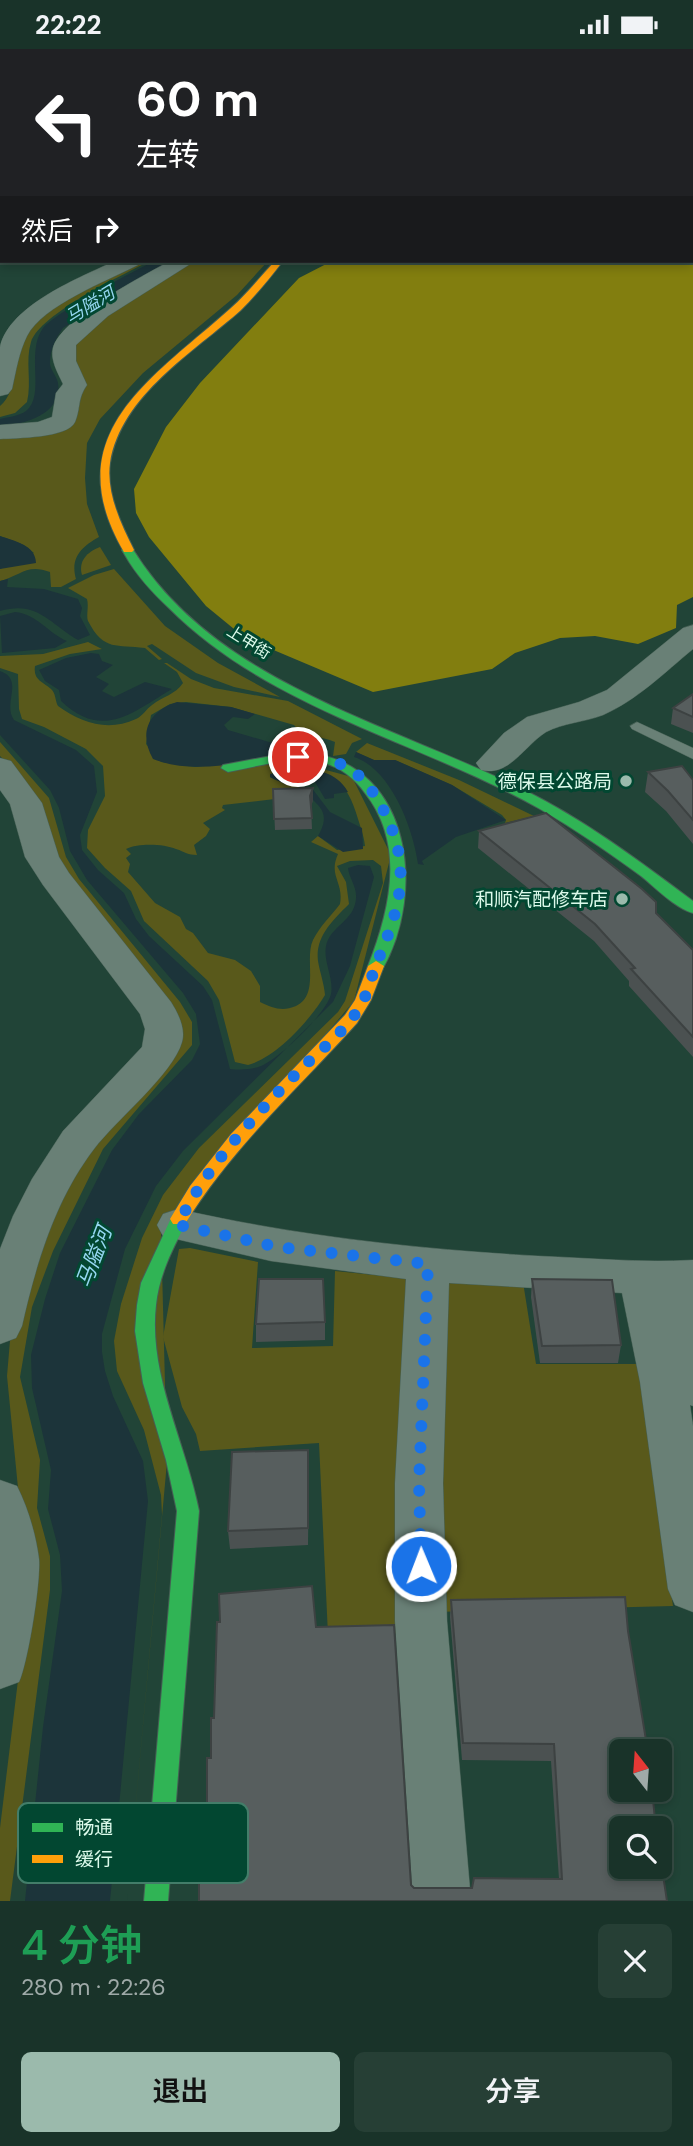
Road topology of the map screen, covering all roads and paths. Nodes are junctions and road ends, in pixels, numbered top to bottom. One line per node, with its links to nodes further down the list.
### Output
1 (127, 263): 5 (street)
2 (182, 263): 6 (street)
3 (277, 263): 14 (street, 上甲街)
4 (288, 263): 10 (street, 上甲街)
5 (0, 389)
6 (0, 432)
7 (693, 634): 10 (street)
8 (637, 726): 9 (lane)
9 (693, 754)
10 (492, 763): 13 (street, 上甲街)
11 (0, 768): 18 (street)
12 (228, 768): 15 (street)
13 (693, 888)
14 (693, 908)
15 (178, 1225): 16 (street); 23 (street)
16 (428, 1264): 17 (street); 26 (street)
17 (667, 1278): 19 (street); 21 (street)
18 (0, 1326)
19 (693, 1387)
20 (0, 1501): 22 (street)
21 (693, 1589)
22 (0, 1665)
23 (164, 1803)
24 (157, 1883): 25 (street)
25 (156, 1901)
26 (442, 1901)

